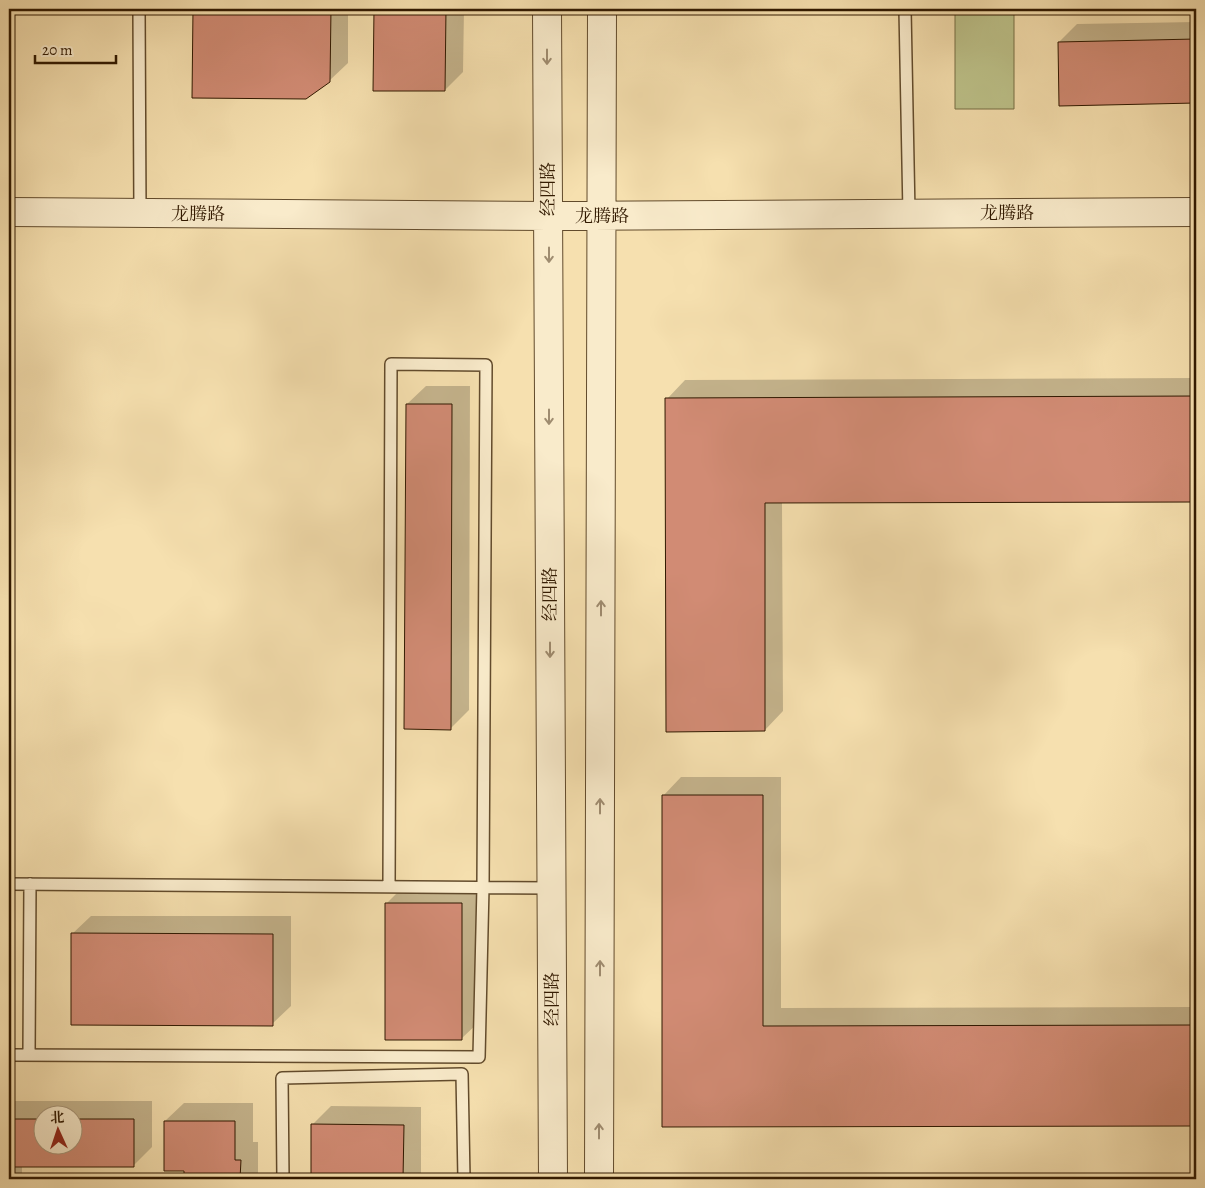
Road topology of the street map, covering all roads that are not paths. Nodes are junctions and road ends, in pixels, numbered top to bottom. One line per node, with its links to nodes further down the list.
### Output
1 (140, 9): 7 (lane)
2 (547, 9): 9 (street, 经四路, one-way to 9)
3 (602, 9): 10 (street)
4 (905, 9): 8 (lane)
5 (9, 212): 7 (street, 龙腾路)
6 (1196, 212): 8 (street, 龙腾路)
7 (140, 213): 9 (street, 龙腾路)
8 (909, 214): 10 (street, 龙腾路)
9 (549, 216): 10 (street, 龙腾路); 15 (street, 经四路, one-way to 15)
10 (602, 216): 21 (street, one-way to 10)
11 (9, 884): 12 (lane)
12 (30, 884): 13 (lane); 17 (lane)
13 (389, 887): 14 (lane); 14 (lane)
14 (483, 887): 15 (lane); 17 (lane)
15 (551, 888): 20 (street, 经四路)
16 (9, 1055): 17 (lane)
17 (29, 1055)
18 (282, 1179): 19 (lane)
19 (464, 1179)
20 (552, 1179)
21 (599, 1179)

